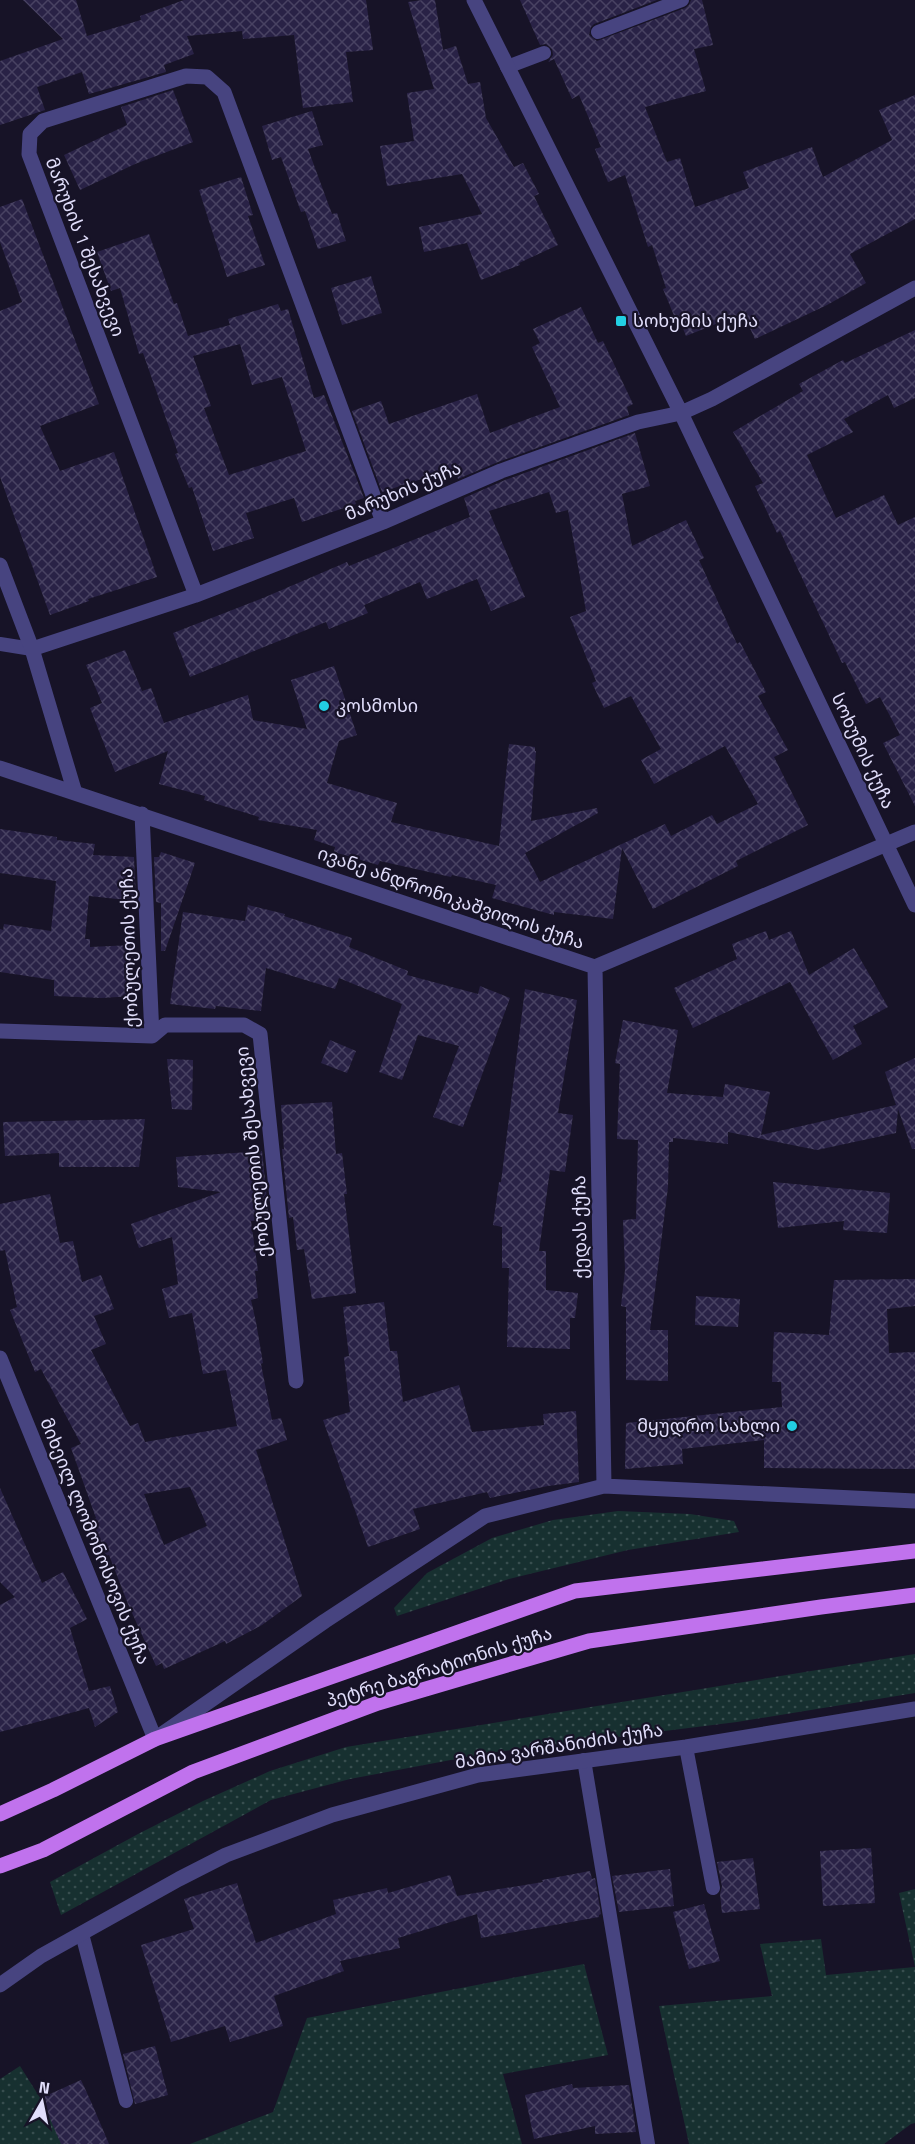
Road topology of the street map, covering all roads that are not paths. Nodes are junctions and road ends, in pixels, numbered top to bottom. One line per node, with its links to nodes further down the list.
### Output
1 (474, 0): 5 (street, სოხუმის ქუჩა)
2 (682, 0): 3 (lane)
3 (598, 32)
4 (544, 53): 5 (lane)
5 (507, 67): 7 (street, სოხუმის ქუჩა)
6 (915, 288): 7 (street, მარუხის ქუჩა)
7 (681, 413): 8 (street, მარუხის ქუჩა); 17 (street, სოხუმის ქუჩა)
8 (383, 522): 10 (street, მარუხის ქუჩა); 10 (street, მარუხის 1 შესახვევი)
9 (0, 565): 12 (street)
10 (196, 595): 12 (street, მარუხის ქუჩა)
11 (0, 644): 12 (lane)
12 (32, 649): 14 (street)
13 (0, 768): 14 (street, ივანე ანდრონიკაშვილის ქუჩა)
14 (75, 793): 15 (street, ივანე ანდრონიკაშვილის ქუჩა)
15 (142, 814): 19 (street, ივანე ანდრონიკაშვილის ქუჩა); 21 (street, ქობულეთის ქუჩა)
16 (915, 832): 17 (street, ივანე ანდრონიკაშვილის ქუჩა)
17 (886, 846): 18 (street, სოხუმის ქუჩა); 19 (street, ივანე ანდრონიკაშვილის ქუჩა)
18 (915, 905)
19 (595, 967): 24 (street, ქედას ქუჩა)
20 (0, 1031): 21 (street, ქობულეთის ქუჩა)
21 (152, 1036): 23 (street, ქობულეთის შესახვევი)
22 (0, 1358): 29 (street, მიხეილ ლომონოსოვის ქუჩა)
23 (296, 1381)
24 (604, 1486): 25 (street, პეტრე ბაგრატიონის ქუჩა); 29 (street, პეტრე ბაგრატიონის ქუჩა)
25 (915, 1501)
26 (915, 1551): 29 (main road, პეტრე ბაგრატიონის ქუჩა)
27 (915, 1595): 33 (main road, პეტრე ბაგრატიონის ქუჩა)
28 (915, 1709): 30 (street, მამია ვარშანიძის ქუჩა)
29 (154, 1739): 32 (main road, პეტრე ბაგრატიონის ქუჩა)
30 (686, 1747): 31 (street, მამია ვარშანიძის ქუჩა); 34 (lane)
31 (584, 1760): 35 (street, მამია ვარშანიძის ქუჩა); 38 (lane)
32 (0, 1814)
33 (0, 1866)
34 (713, 1888)
35 (82, 1934): 36 (street, მამია ვარშანიძის ქუჩა); 37 (lane)
36 (0, 1985)
37 (126, 2101)
38 (648, 2144)

